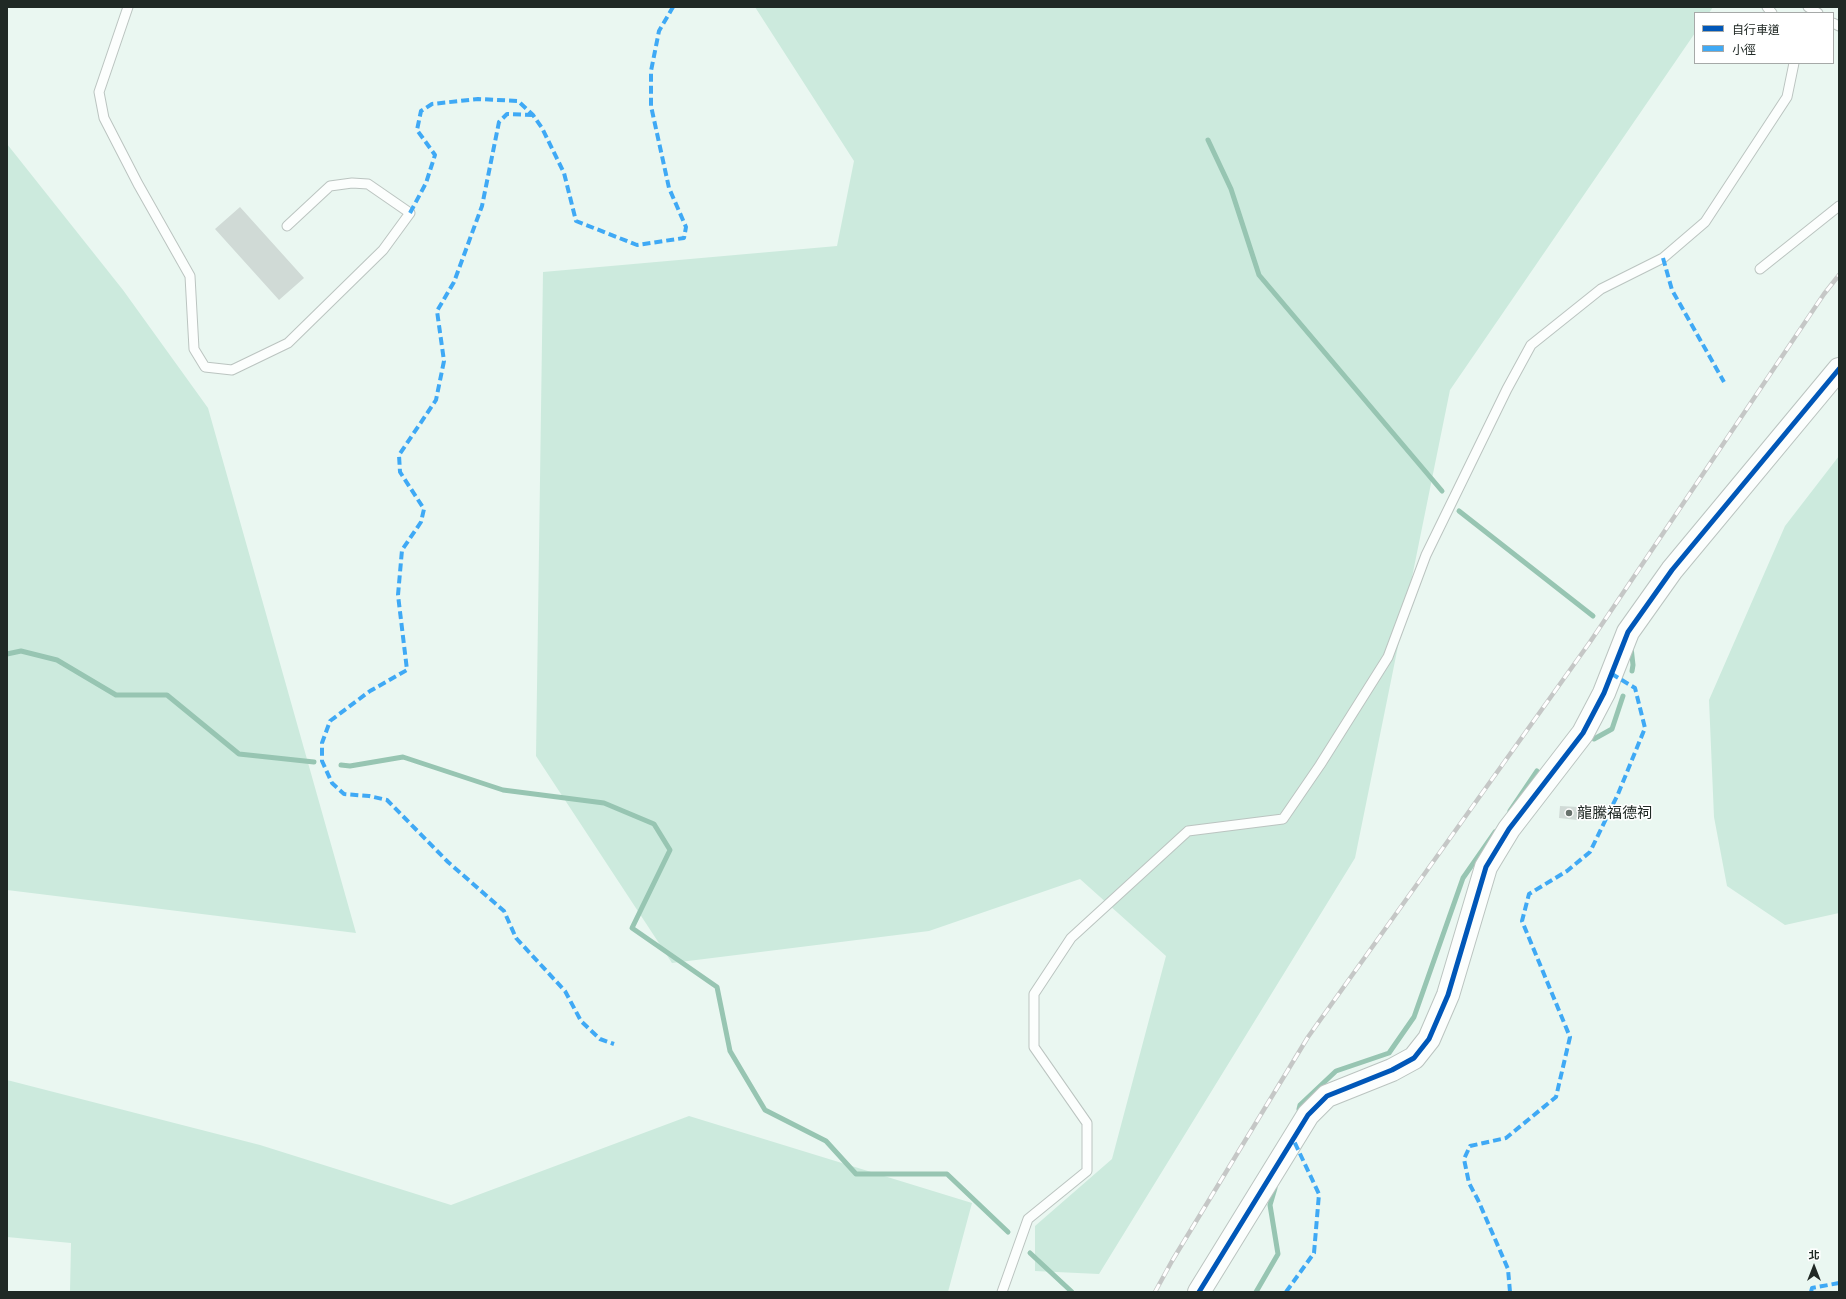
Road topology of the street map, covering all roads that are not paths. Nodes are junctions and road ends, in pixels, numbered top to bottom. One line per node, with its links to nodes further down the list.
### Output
1 (128, 7): 4 (lane)
2 (1794, 64): 7 (lane)
3 (1839, 206): 5 (lane)
4 (287, 226)
5 (1760, 269)
6 (1839, 369): 8 (street)
7 (1002, 1292)
8 (1199, 1292)

